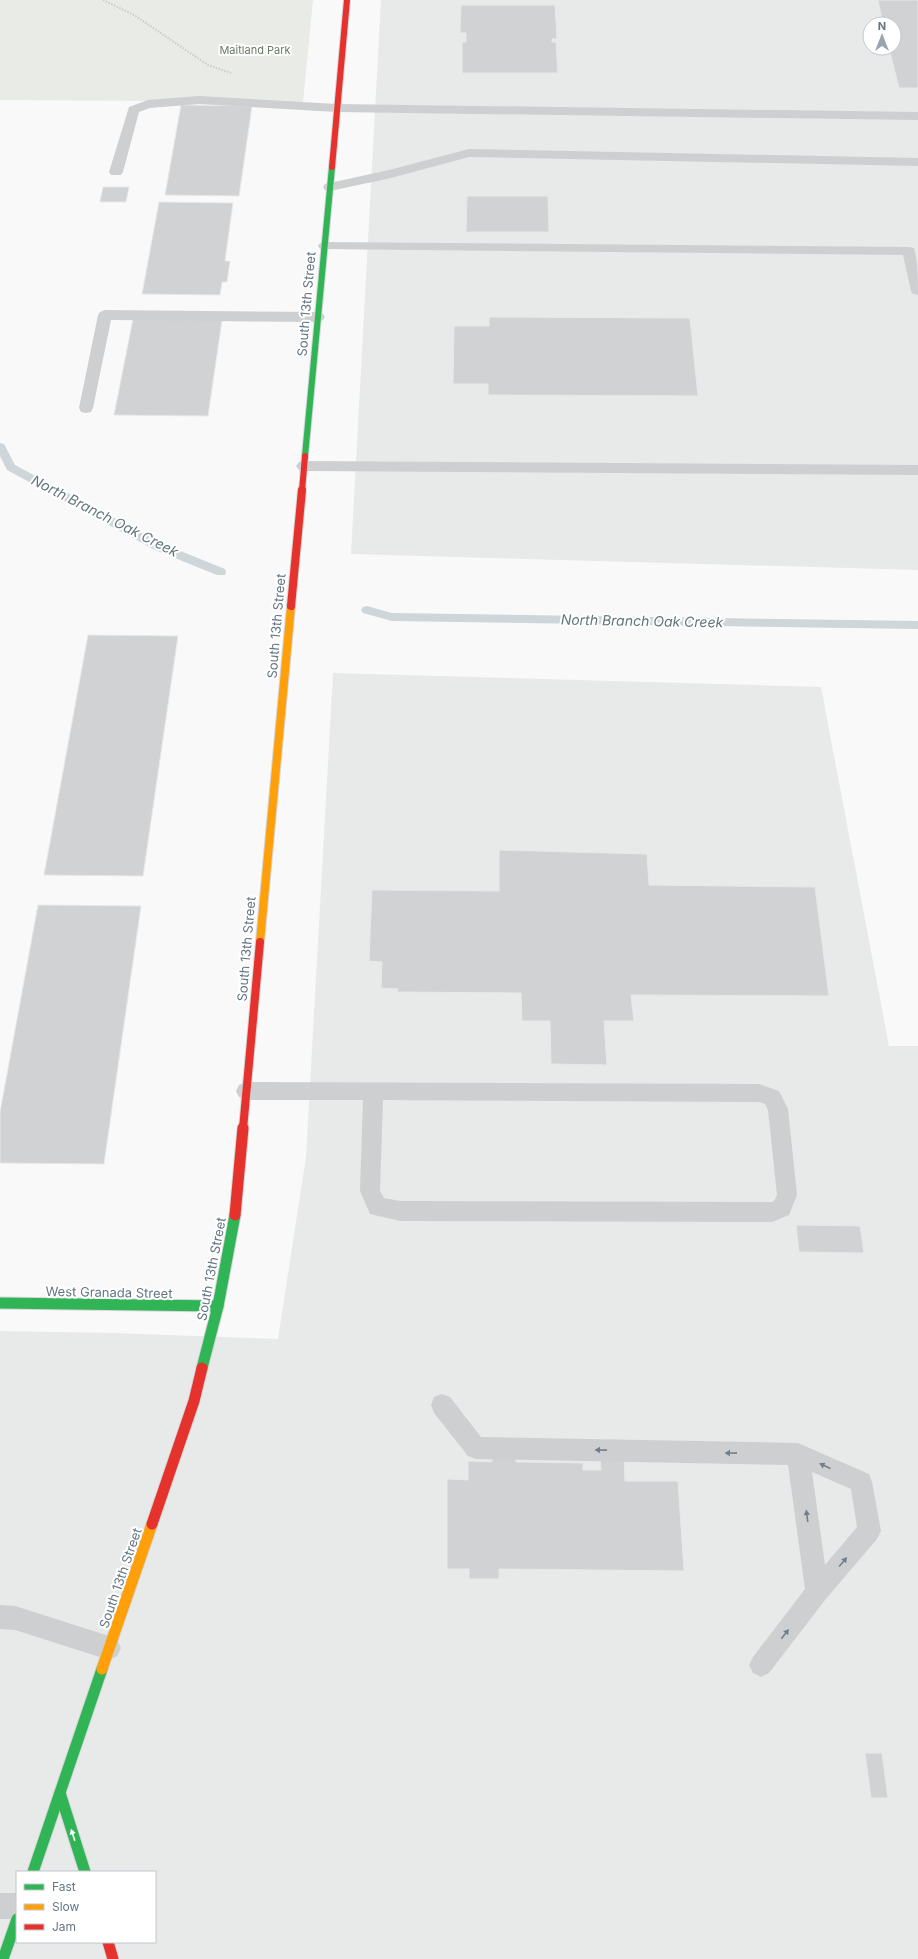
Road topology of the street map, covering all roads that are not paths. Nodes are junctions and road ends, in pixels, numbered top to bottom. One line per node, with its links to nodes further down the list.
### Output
1 (347, 0): 2 (street, South 13th Street)
2 (337, 108): 3 (lane); 5 (lane); 6 (street, South 13th Street)
3 (918, 116)
4 (918, 162): 6 (lane)
5 (116, 172)
6 (330, 187): 7 (street, South 13th Street)
7 (325, 246): 8 (lane); 9 (street, South 13th Street)
8 (918, 291)
9 (318, 316): 10 (lane); 11 (street, South 13th Street)
10 (86, 408)
11 (304, 466): 12 (lane); 13 (street, South 13th Street)
12 (918, 470)
13 (246, 1091): 14 (lane); 16 (street, South 13th Street)
14 (373, 1092): 14 (lane)
15 (0, 1303): 16 (street, West Granada Street)
16 (218, 1306): 21 (street, South 13th Street)
17 (442, 1405): 18 (lane, one-way to 17)
18 (798, 1454): 19 (lane, one-way to 18); 19 (lane, one-way to 18)
19 (817, 1592): 22 (lane, one-way to 19)
20 (0, 1617): 21 (lane)
21 (109, 1648): 23 (street, South 13th Street)
22 (761, 1665)
23 (60, 1793): 24 (street, South 13th Street); 25 (street, one-way to 23)
24 (33, 1871)
25 (85, 1871)
26 (0, 1906): 27 (lane)
27 (16, 1906)
28 (16, 1922): 30 (street)
29 (108, 1943): 31 (street)
30 (3, 1959)
31 (113, 1959)

